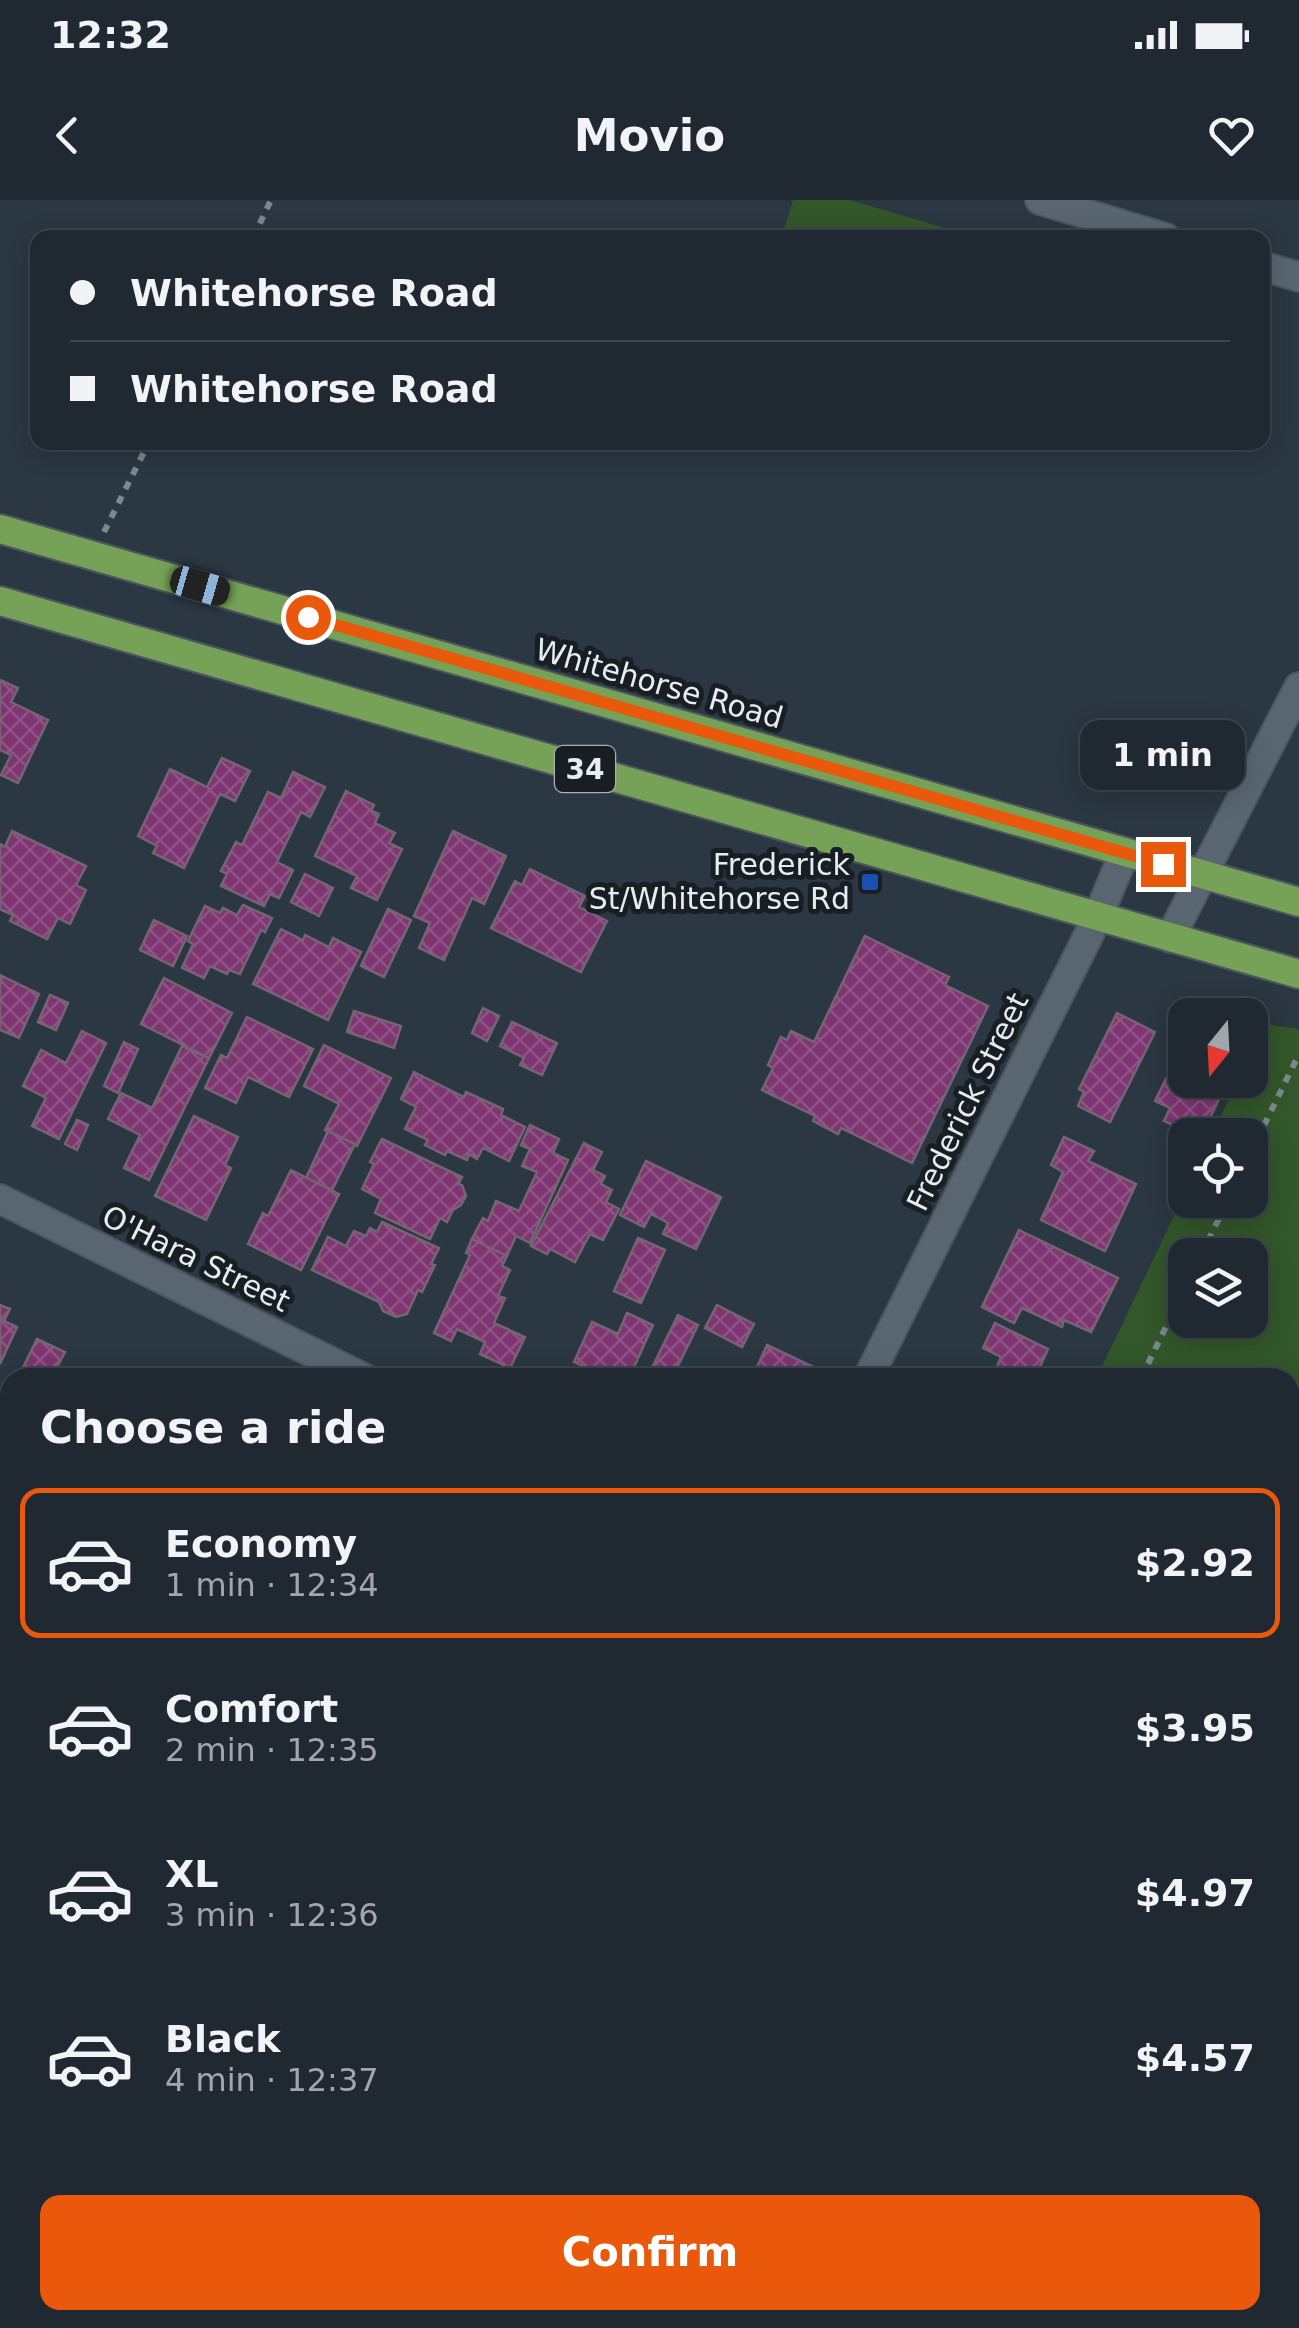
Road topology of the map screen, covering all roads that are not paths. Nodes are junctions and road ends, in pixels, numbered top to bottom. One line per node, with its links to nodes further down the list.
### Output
1 (1040, 200): 2 (street)
2 (1139, 230)
3 (1270, 268): 4 (street)
4 (1299, 277)
5 (0, 529): 8 (main road, Whitehorse Road / 34)
6 (0, 601): 11 (main road, 34)
7 (1299, 687): 9 (street)
8 (1124, 854): 9 (main road, Whitehorse Road / 34); 11 (street, Frederick Street)
9 (1202, 874): 10 (main road, Whitehorse Road / 34); 12 (street)
10 (1299, 902)
11 (1098, 916): 12 (main road, 34); 16 (street, Frederick Street)
12 (1170, 938): 13 (main road, 34)
13 (1299, 974)
14 (0, 1199): 15 (street, O'Hara Street)
15 (344, 1368)
16 (873, 1368)

